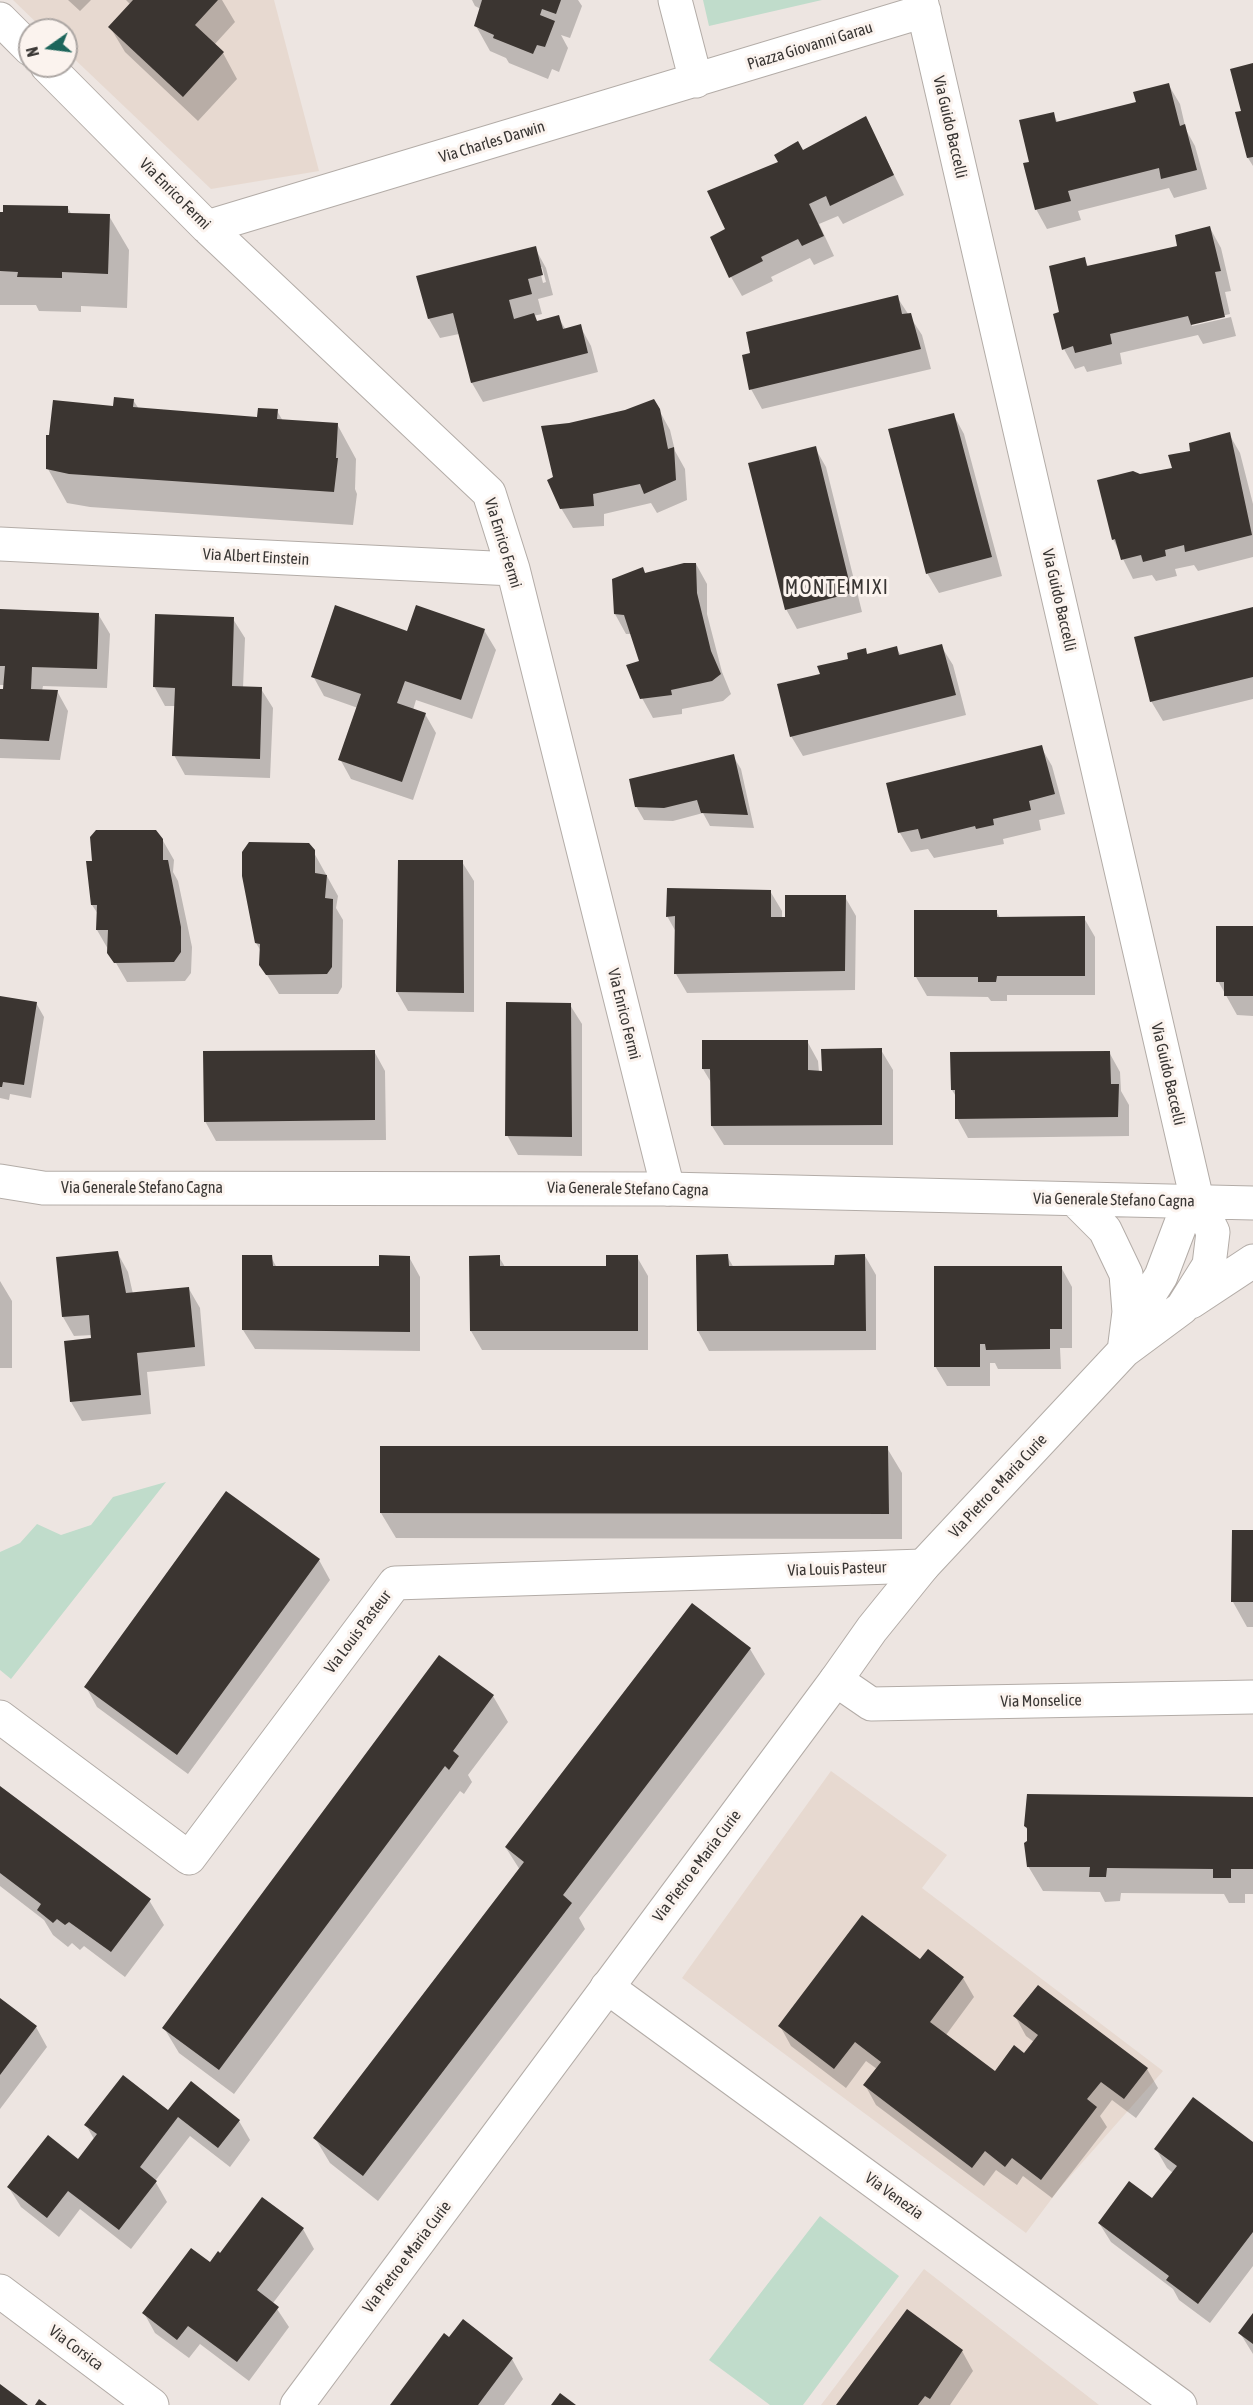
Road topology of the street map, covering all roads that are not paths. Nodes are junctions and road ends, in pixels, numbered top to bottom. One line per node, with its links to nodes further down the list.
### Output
1 (675, 0): 6 (street)
2 (922, 5): 6 (street, Piazza Giovanni Garau); 13 (street, Via Guido Baccelli)
3 (0, 19): 4 (street)
4 (18, 37)
5 (59, 78): 7 (street, Via Enrico Fermi)
6 (696, 81): 7 (street, Via Charles Darwin)
7 (207, 226): 9 (street, Via Enrico Fermi)
8 (0, 544): 9 (street, Via Albert Einstein)
9 (513, 569): 11 (street, Via Enrico Fermi)
10 (1, 1182): 11 (street, Via Generale Stefano Cagna)
11 (668, 1189): 12 (street, Via Generale Stefano Cagna)
12 (1075, 1200): 13 (street, Via Generale Stefano Cagna); 17 (street)
13 (1197, 1200): 14 (street, Via Generale Stefano Cagna); 16 (street, Via Pietro e Maria Curie); 17 (street)
14 (1253, 1203)
15 (1253, 1261): 16 (street, Via Pietro e Maria Curie)
16 (1182, 1308): 18 (street, Via Pietro e Maria Curie)
17 (1129, 1312): 18 (street)
18 (1124, 1351): 19 (street, Via Pietro e Maria Curie)
19 (924, 1566): 20 (street, Via Pietro e Maria Curie); 22 (street, Via Louis Pasteur)
20 (836, 1680): 21 (street, Via Monselice); 23 (street, Via Pietro e Maria Curie)
21 (1253, 1697)
22 (0, 1717)
23 (607, 1987): 26 (street, Via Pietro e Maria Curie); 27 (street, Via Venezia)
24 (0, 2291): 25 (street, Via Corsica)
25 (152, 2405)
26 (297, 2405)
27 (1180, 2405)

